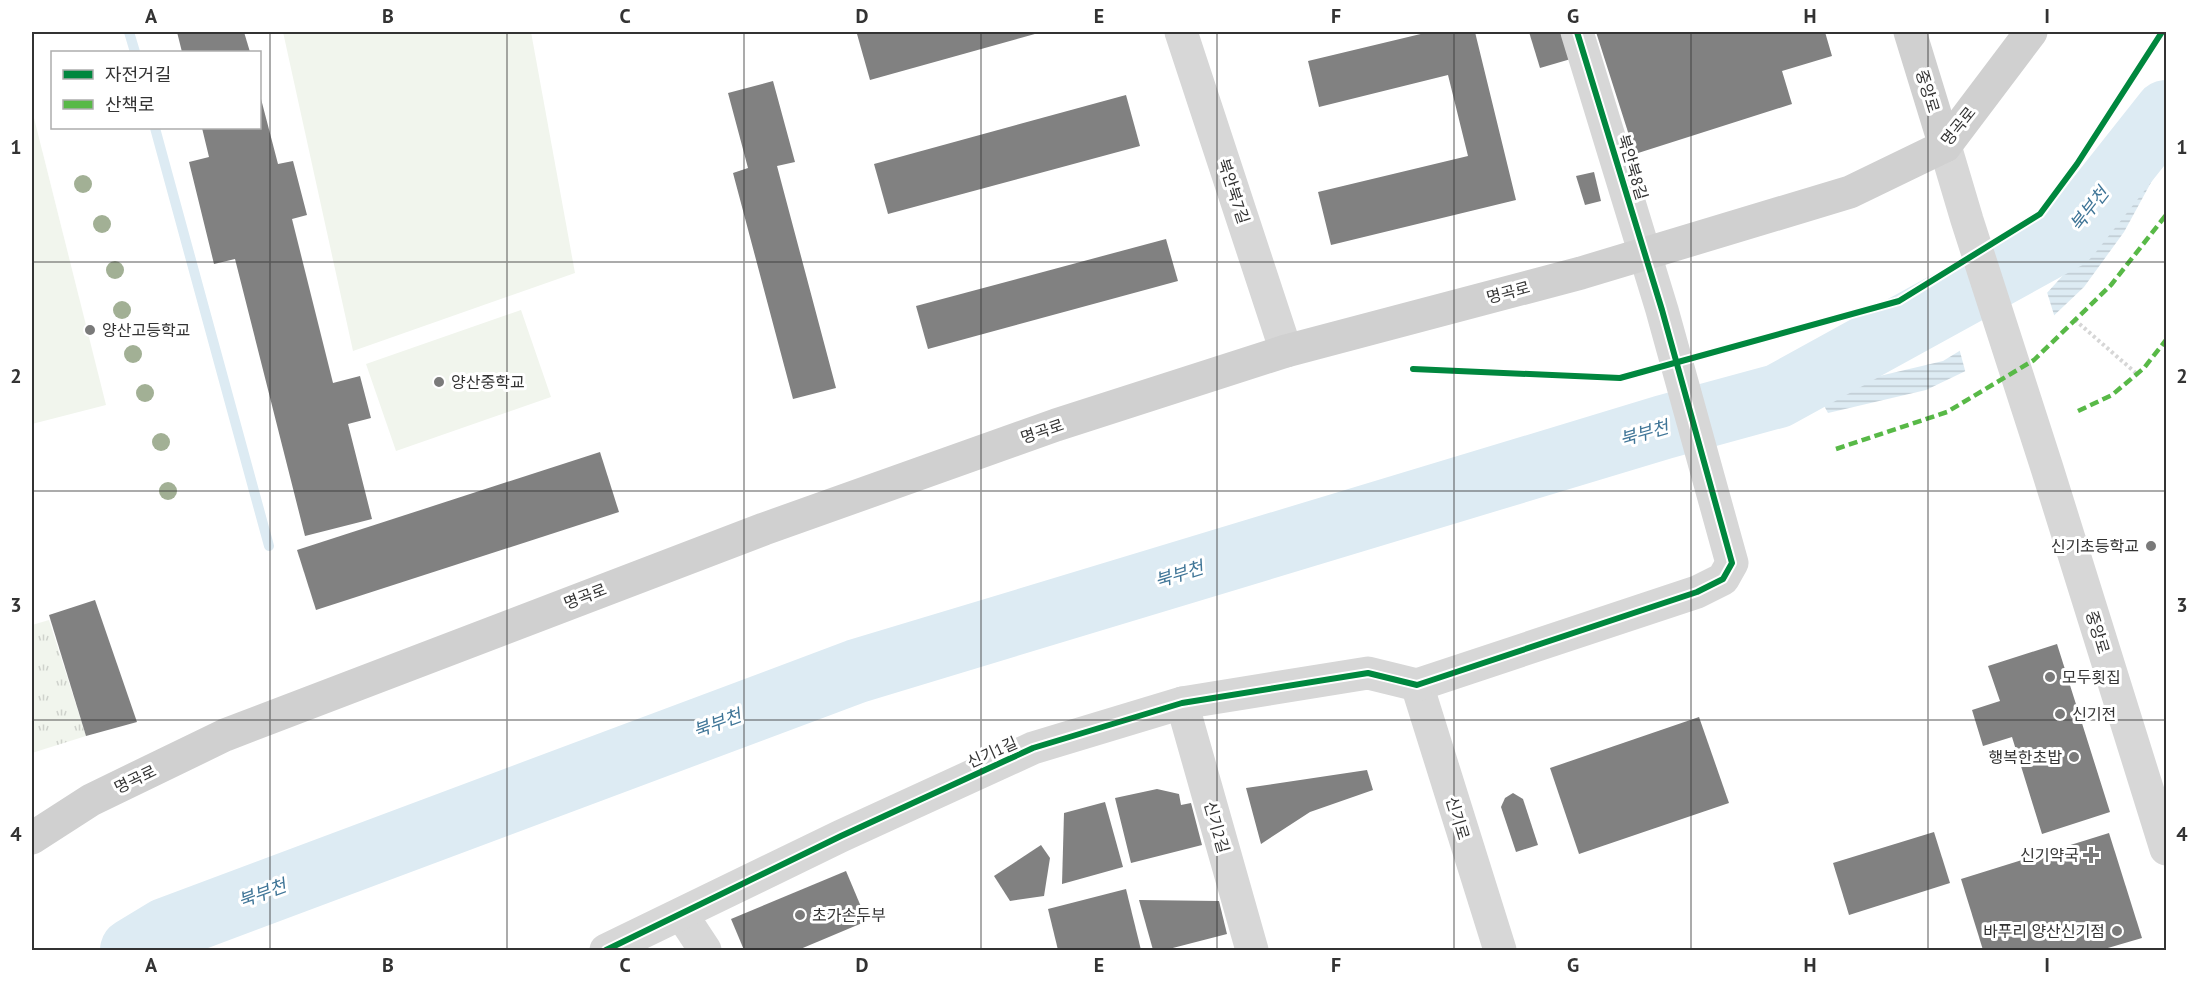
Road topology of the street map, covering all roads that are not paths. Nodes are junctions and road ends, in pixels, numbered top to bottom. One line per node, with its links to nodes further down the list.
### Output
1 (1181, 32): 7 (street, 북안북7길)
2 (1577, 32): 6 (street, 북안북8길)
3 (1910, 32): 5 (main road, 중앙로)
4 (2031, 32): 5 (main road, 명곡로)
5 (1945, 146): 6 (main road, 명곡로); 11 (street, 중앙로)
6 (1644, 253): 7 (main road, 명곡로); 8 (street, 북안북8길)
7 (1286, 351): 10 (main road, 명곡로)
8 (1417, 685): 9 (street, 신기1길); 16 (street, 신기로)
9 (1182, 703): 12 (street, 신기1길); 15 (street, 신기2길)
10 (32, 838)
11 (2166, 849)
12 (682, 915): 13 (street, 신기1길); 14 (street)
13 (606, 951)
14 (705, 951)
15 (1252, 951)
16 (1500, 951)

